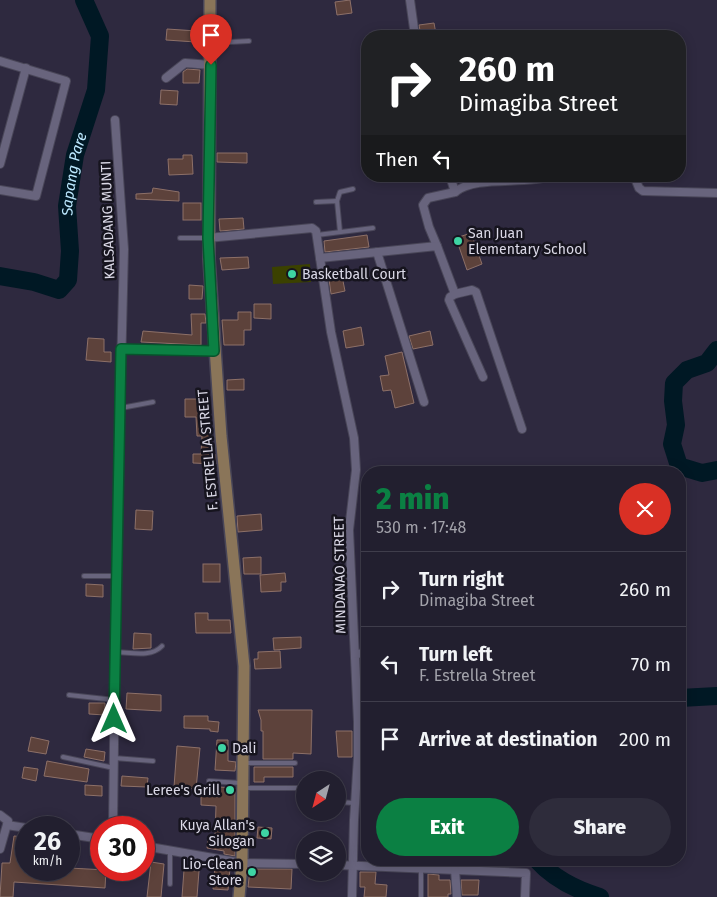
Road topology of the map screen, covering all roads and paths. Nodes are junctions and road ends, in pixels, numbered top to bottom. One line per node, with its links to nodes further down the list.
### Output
1 (210, 0): 5 (main road, F. ESTRELLA STREET)
2 (410, 0): 3 (street)
3 (415, 30)
4 (249, 40): 5 (lane)
5 (211, 43): 7 (main road, F. ESTRELLA STREET)
6 (0, 61): 8 (street)
7 (211, 65): 9 (street); 25 (main road, F. ESTRELLA STREET)
8 (26, 68): 11 (street); 16 (street)
9 (166, 78)
10 (115, 120): 30 (street, KALSADANG MUNTI)
11 (0, 164)
12 (452, 182): 17 (street)
13 (525, 182): 17 (street)
14 (636, 182): 18 (street)
15 (353, 189): 19 (lane)
16 (0, 190)
17 (455, 192): 26 (street)
18 (717, 193)
19 (337, 201): 20 (lane); 22 (lane)
20 (316, 202)
21 (373, 228): 22 (lane)
22 (340, 232): 23 (lane)
23 (317, 234): 25 (street); 28 (street, MINDANAO STREET)
24 (180, 238): 25 (lane)
25 (208, 238): 31 (main road, F. ESTRELLA STREET)
26 (437, 246): 27 (street); 29 (street)
27 (377, 252): 28 (street); 34 (street)
28 (320, 258): 41 (street, MINDANAO STREET)
29 (455, 294): 32 (street); 36 (street)
30 (121, 349): 31 (street); 35 (street, KALSADANG MUNTI)
31 (214, 351): 48 (main road, F. ESTRELLA STREET)
32 (483, 377)
33 (153, 402): 35 (lane)
34 (424, 402)
35 (119, 408): 38 (street, KALSADANG MUNTI)
36 (522, 429)
37 (84, 576): 38 (lane)
38 (116, 576): 40 (street, KALSADANG MUNTI)
39 (162, 646): 40 (lane)
40 (115, 652): 44 (street, KALSADANG MUNTI)
41 (355, 654): 42 (street); 55 (street, MINDANAO STREET)
42 (361, 654)
43 (69, 695): 44 (lane)
44 (114, 700): 46 (street, KALSADANG MUNTI)
45 (63, 757): 50 (lane)
46 (114, 758): 47 (lane); 50 (street, KALSADANG MUNTI)
47 (153, 761)
48 (244, 763): 49 (lane); 52 (main road, F. ESTRELLA STREET)
49 (295, 763)
50 (114, 768): 57 (street, KALSADANG MUNTI)
51 (208, 781): 52 (lane)
52 (244, 786): 53 (lane); 63 (main road, F. ESTRELLA STREET)
53 (296, 788)
54 (346, 802): 55 (lane)
55 (355, 803): 66 (street, MINDANAO STREET)
56 (0, 815): 58 (street)
57 (113, 816)
58 (7, 825): 59 (street); 60 (street)
59 (15, 826)
60 (0, 848)
61 (155, 848): 62 (street)
62 (170, 850): 63 (street); 69 (lane)
63 (242, 862): 64 (street); 70 (main road, F. ESTRELLA STREET)
64 (296, 864)
65 (346, 866): 66 (street)
66 (354, 866): 67 (street); 71 (street, MINDANAO STREET)
67 (421, 868): 68 (street); 72 (lane)
68 (455, 870): 73 (street); 74 (street)
69 (170, 884)
70 (238, 897)
71 (352, 897)
72 (421, 897)
73 (456, 897)
74 (525, 897)

